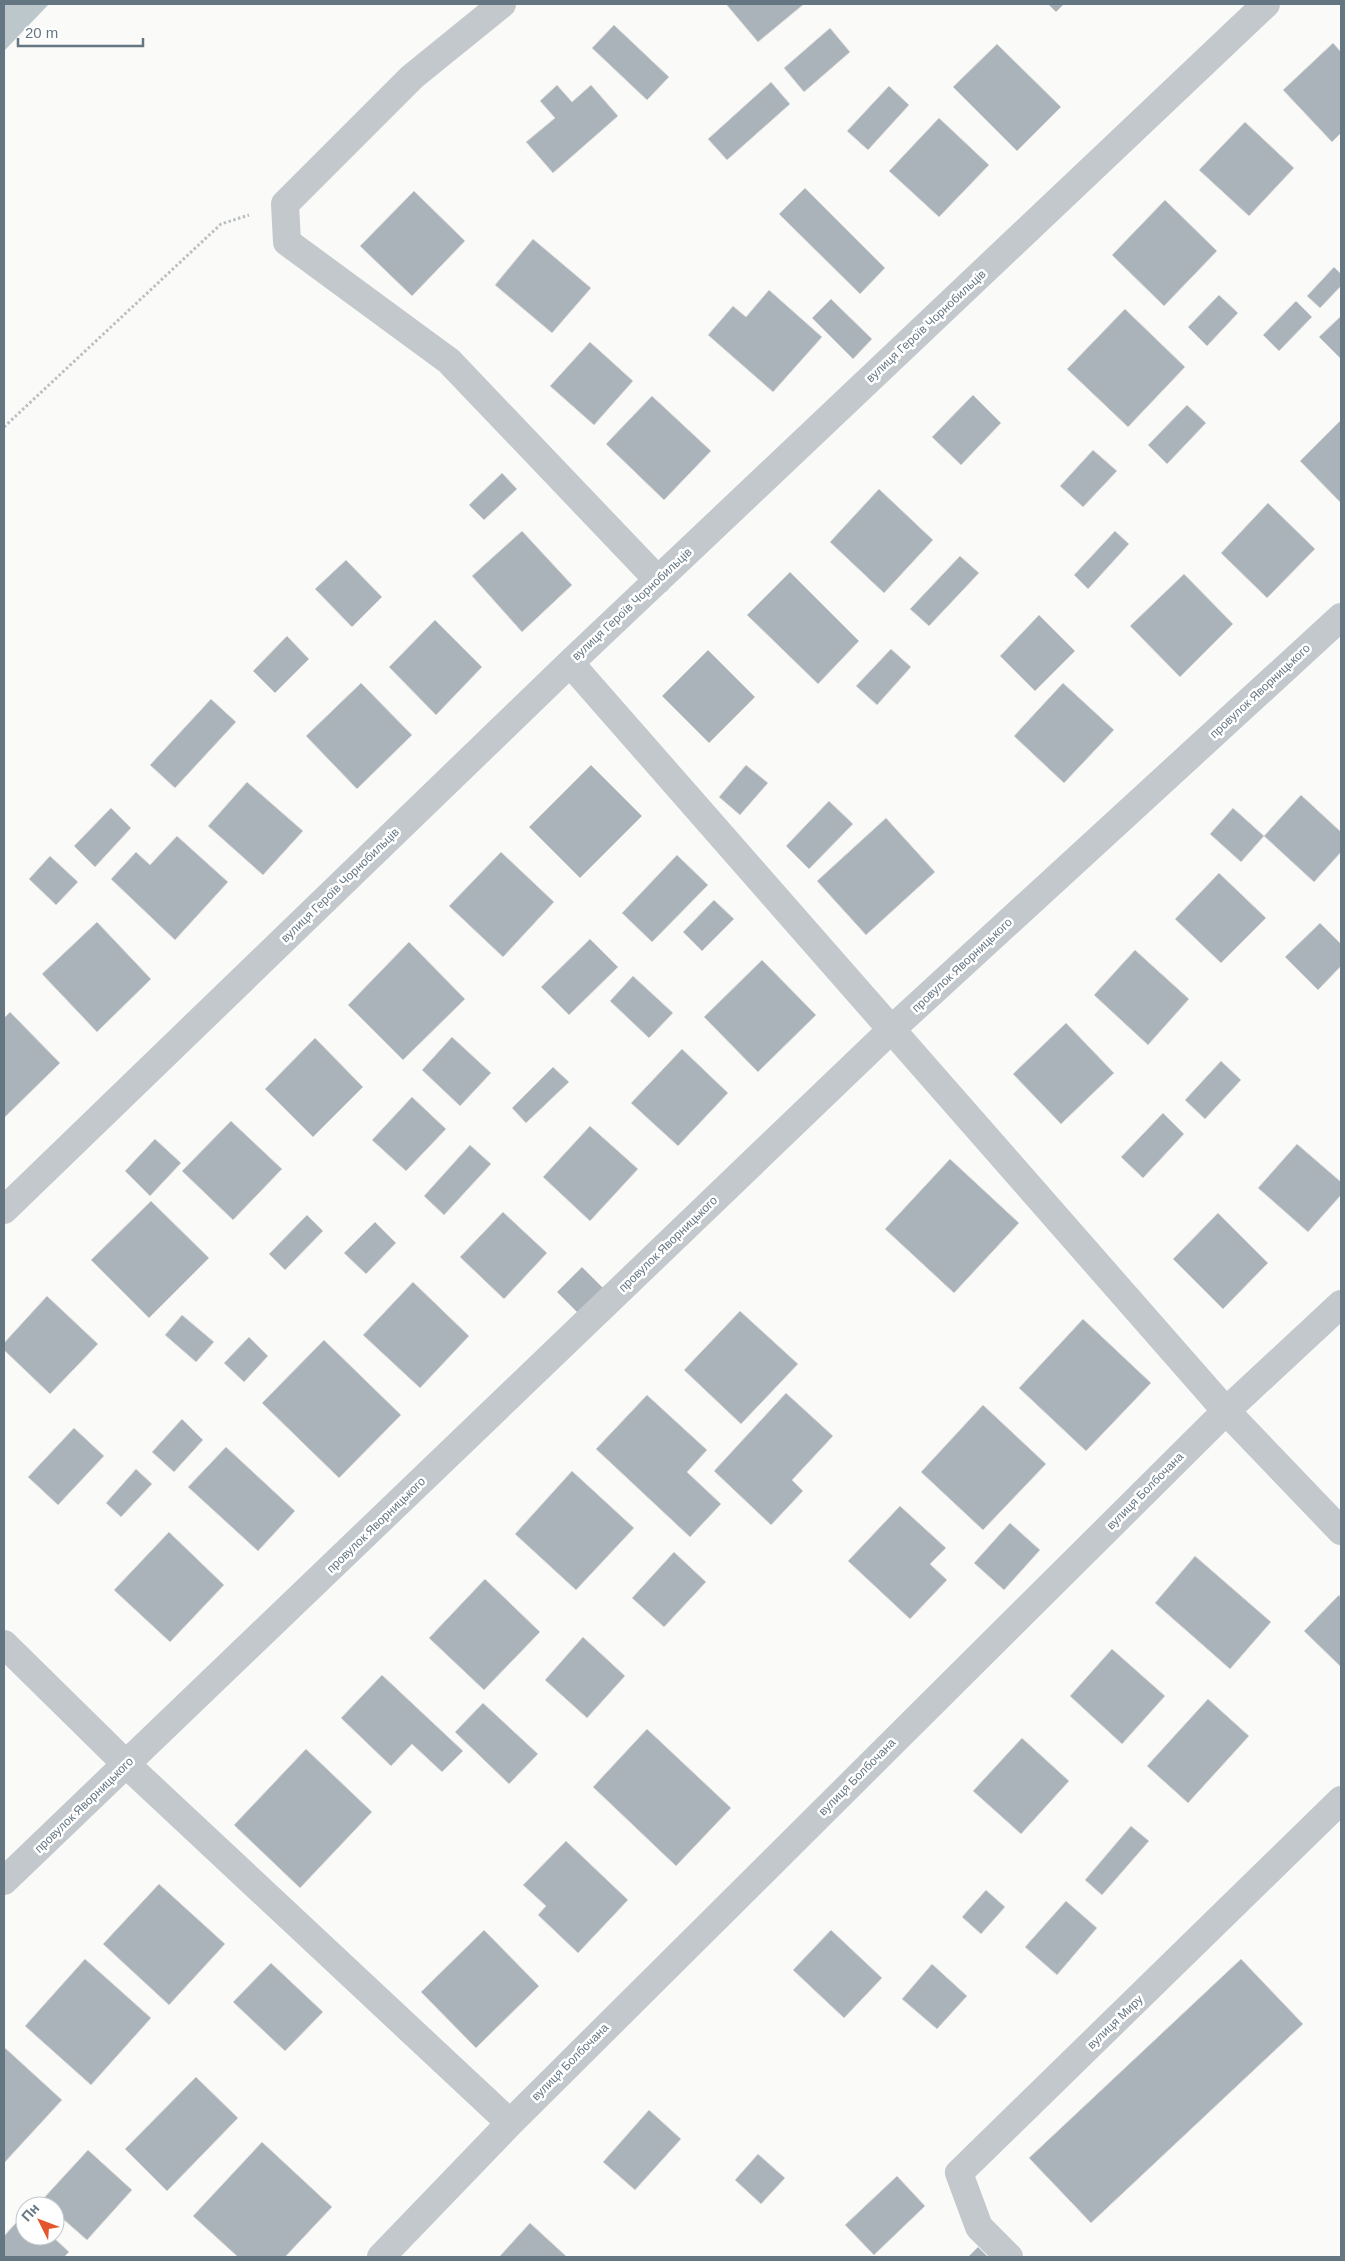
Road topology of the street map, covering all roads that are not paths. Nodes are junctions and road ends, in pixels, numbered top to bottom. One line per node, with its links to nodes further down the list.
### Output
1 (502, 4): 3 (street)
2 (1266, 4): 3 (street, вулиця Героїв Чорнобильців)
3 (658, 580): 5 (street, вулиця Героїв Чорнобильців)
4 (1341, 617): 6 (street, провулок Яворницького)
5 (570, 663): 6 (street); 7 (street, вулиця Героїв Чорнобильців)
6 (893, 1028): 9 (street); 12 (street, провулок Яворницького)
7 (4, 1210)
8 (1341, 1304): 9 (street, вулиця Болбочана)
9 (1226, 1410): 10 (street); 15 (street, вулиця Болбочана)
10 (1341, 1531)
11 (4, 1644): 12 (street)
12 (126, 1764): 14 (street, провулок Яворницького); 15 (street)
13 (1341, 1800): 17 (street, вулиця Миру)
14 (4, 1881)
15 (510, 2123): 16 (street, вулиця Болбочана)
16 (381, 2257)
17 (1009, 2257)

